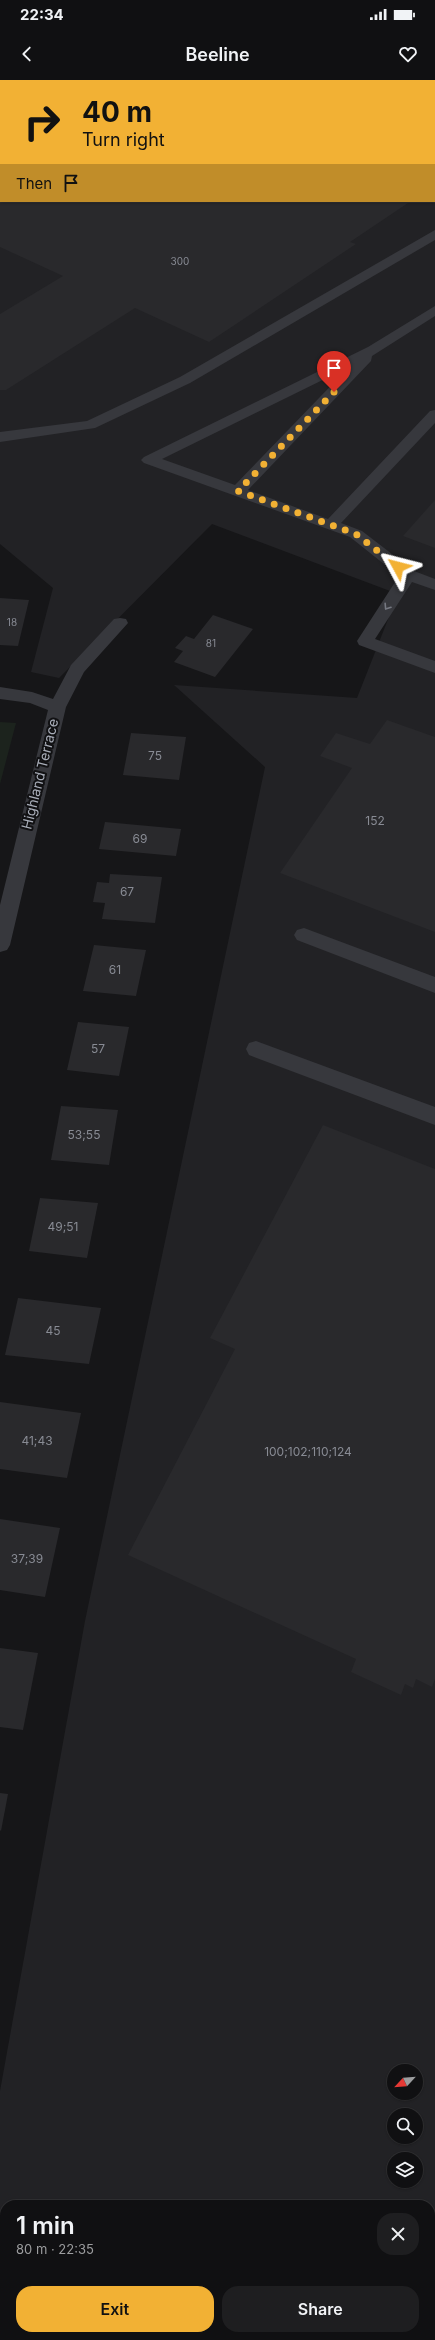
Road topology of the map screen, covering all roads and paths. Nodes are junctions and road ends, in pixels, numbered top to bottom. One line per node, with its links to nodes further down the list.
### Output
1 (435, 234): 5 (street)
2 (435, 310): 3 (street)
3 (376, 348): 6 (street); 6 (street)
4 (435, 414): 7 (street)
5 (0, 437)
6 (238, 491): 7 (street)
7 (331, 524): 8 (street)
8 (408, 575): 9 (street); 11 (street, one-way to 11)
9 (435, 585)
10 (120, 623): 13 (street, Highland Terrace)
11 (435, 668)
12 (0, 692): 13 (street)
13 (57, 707): 15 (street, Highland Terrace)
14 (304, 935): 16 (street)
15 (0, 944)
16 (435, 985)
17 (256, 1049): 18 (street)
18 (435, 1116)

